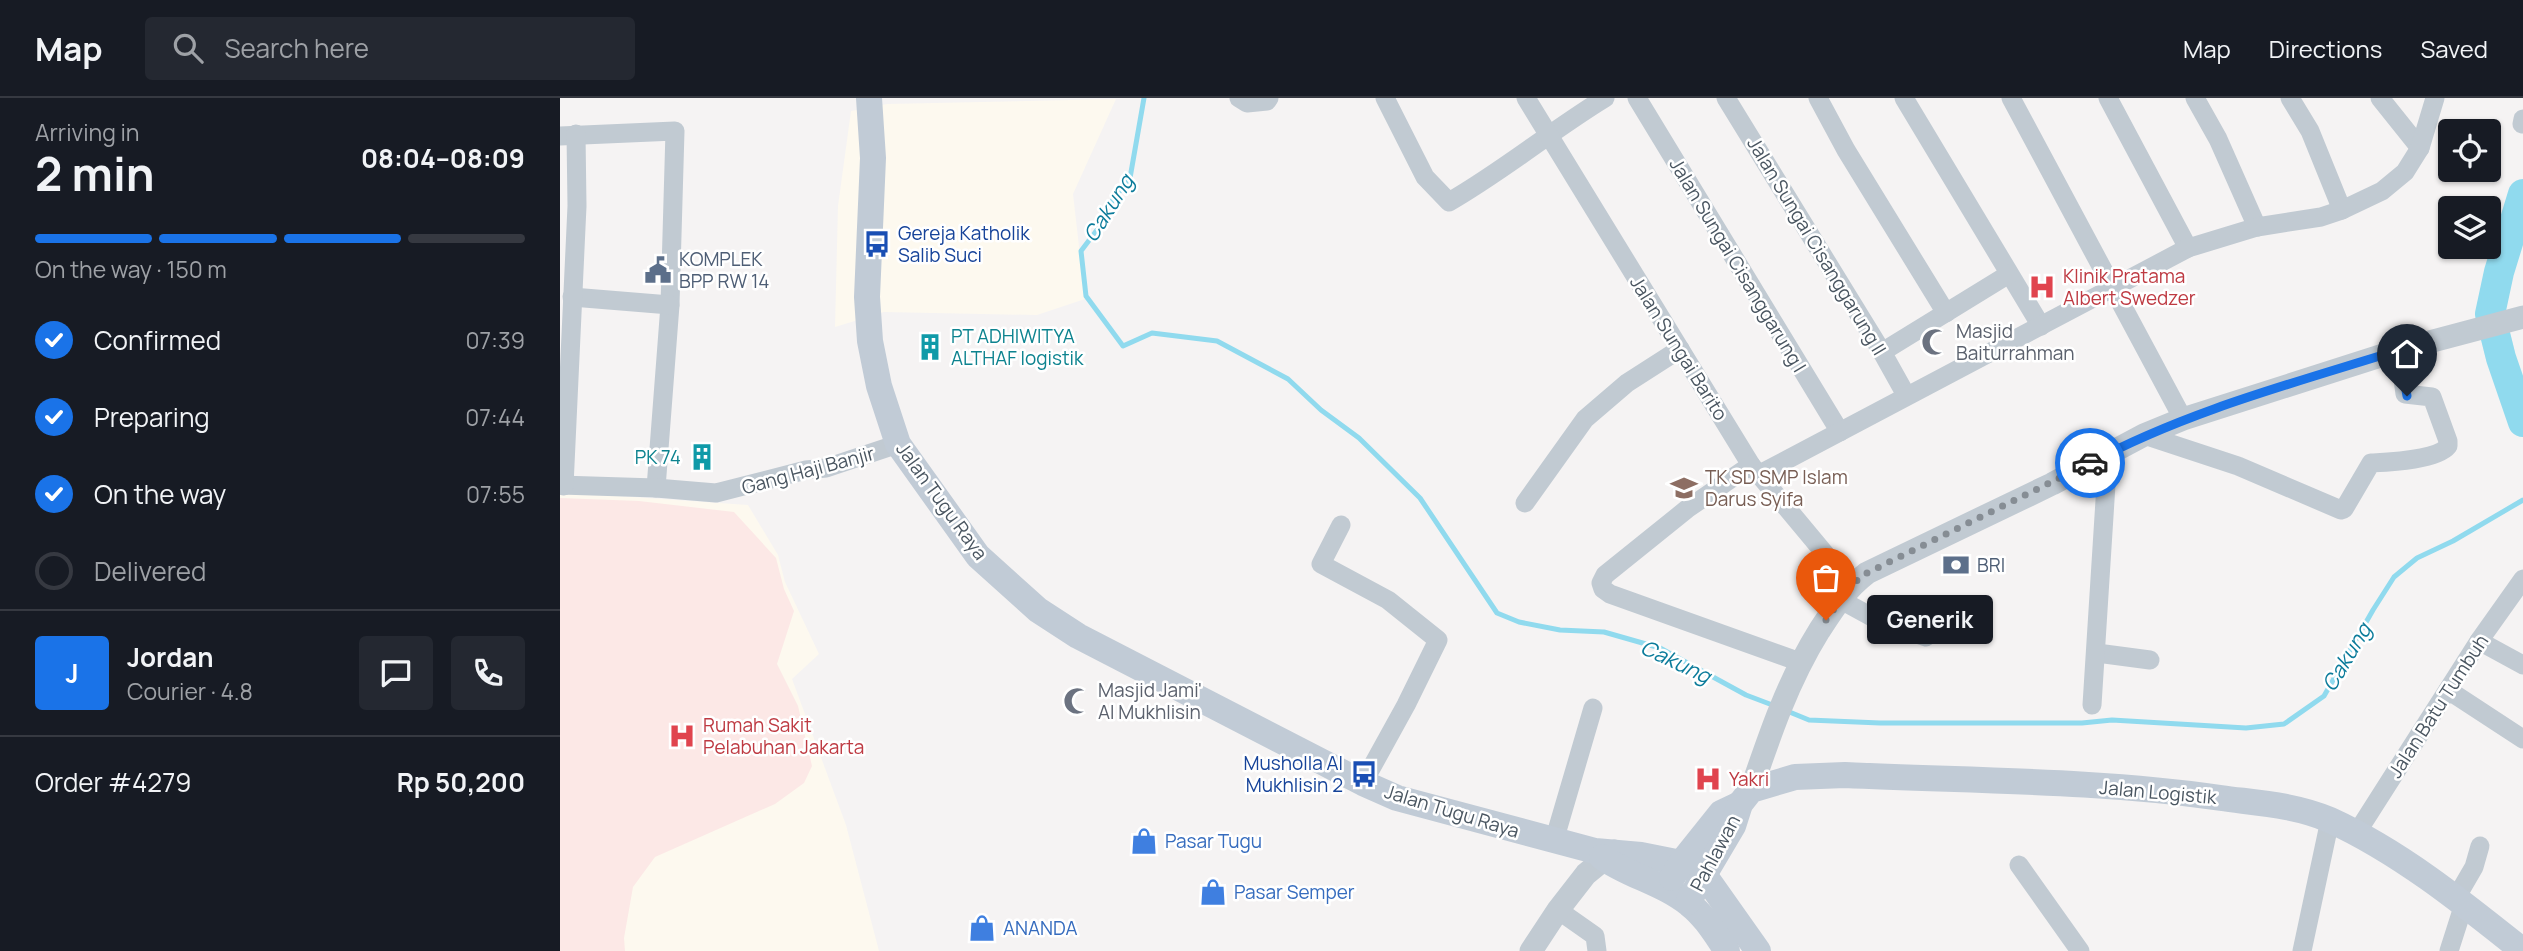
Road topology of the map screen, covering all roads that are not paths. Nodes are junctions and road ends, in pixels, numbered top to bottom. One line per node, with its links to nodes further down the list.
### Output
1 (869, 98): 38 (main road, Jalan Tugu Raya)
2 (1239, 98): 3 (street)
3 (1269, 98)
4 (1385, 98): 18 (street)
5 (1526, 98): 18 (street, Jalan Sungai Barito)
6 (1605, 98): 18 (street)
7 (1637, 98): 36 (street, Jalan Sungai Cisanggarung I)
8 (1726, 98): 33 (street, Jalan Sungai Cisanggarung II)
9 (1818, 98): 28 (street)
10 (1904, 98): 24 (street)
11 (2011, 98): 25 (street)
12 (2108, 98): 23 (street)
13 (2195, 98): 21 (street)
14 (2290, 98): 20 (street)
15 (2380, 98): 19 (street)
16 (2435, 98): 19 (street)
17 (568, 135): 22 (street); 27 (street)
18 (1548, 135): 31 (street, Jalan Sungai Barito)
19 (2420, 148): 20 (street)
20 (2342, 210): 21 (street)
21 (2257, 227): 23 (street)
22 (568, 242): 26 (street)
23 (2188, 248): 25 (street)
24 (2009, 274): 28 (street); 30 (street)
25 (2115, 289): 30 (street); 35 (street)
26 (572, 297): 27 (street); 41 (street)
27 (670, 305): 42 (street)
28 (1946, 313): 33 (street)
29 (2523, 317): 32 (street)
30 (2040, 326): 34 (street)
31 (1680, 349): 40 (street, Jalan Sungai Barito); 43 (street)
32 (2399, 350): 35 (street); 37 (street)
33 (1882, 352): 34 (street, Jalan Sungai Cisanggarung II)
34 (1906, 395): 36 (street)
35 (2182, 419): 37 (street)
36 (1840, 432): 40 (street)
37 (2144, 435): 39 (street)
38 (898, 444): 42 (street, Gang Haji Banjir); 57 (main road, Jalan Tugu Raya)
39 (2108, 453): 46 (street); 49 (street)
40 (1755, 470): 46 (street, Jalan Sungai Barito); 51 (street)
41 (562, 485): 42 (street, Gang Haji Banjir)
42 (656, 488)
43 (1525, 503)
44 (1341, 526): 57 (street)
45 (2523, 579): 48 (street, Jalan Batu Tumbuh)
46 (1845, 592): 47 (street); 51 (street, Pahlawan)
47 (1965, 607)
48 (2480, 641): 52 (street); 53 (street, Jalan Batu Tumbuh)
49 (2097, 653): 50 (street); 54 (street)
50 (2150, 660)
51 (1800, 662): 58 (street, Pahlawan)
52 (2523, 665)
53 (2448, 690): 56 (street); 60 (street, Jalan Batu Tumbuh)
54 (2092, 705)
55 (1593, 708): 61 (street)
56 (2523, 739)
57 (1363, 783): 61 (main road, Jalan Tugu Raya)
58 (1746, 797): 59 (main road, Jalan Logistik); 64 (main road, Pahlawan); 66 (main road, Pahlawan)
59 (2330, 820): 60 (main road, Jalan Logistik); 75 (street)
60 (2356, 834): 68 (main road, Jalan Logistik)
61 (1553, 841): 63 (main road, Jalan Tugu Raya)
62 (2480, 846): 68 (street)
63 (1605, 854): 64 (main road); 67 (main road); 69 (street)
64 (1681, 863): 66 (main road); 67 (main road, Pahlawan)
65 (2019, 864): 74 (street)
66 (1704, 876): 67 (main road, Pahlawan); 73 (main road)
67 (1677, 895): 72 (main road)
68 (2460, 901): 76 (street); 77 (main road, Jalan Logistik)
69 (1558, 910): 70 (street); 71 (street)
70 (1531, 951)
71 (1597, 951)
72 (1727, 951)
73 (1758, 951)
74 (2080, 951)
75 (2302, 951)
76 (2449, 951)
77 (2523, 951)

